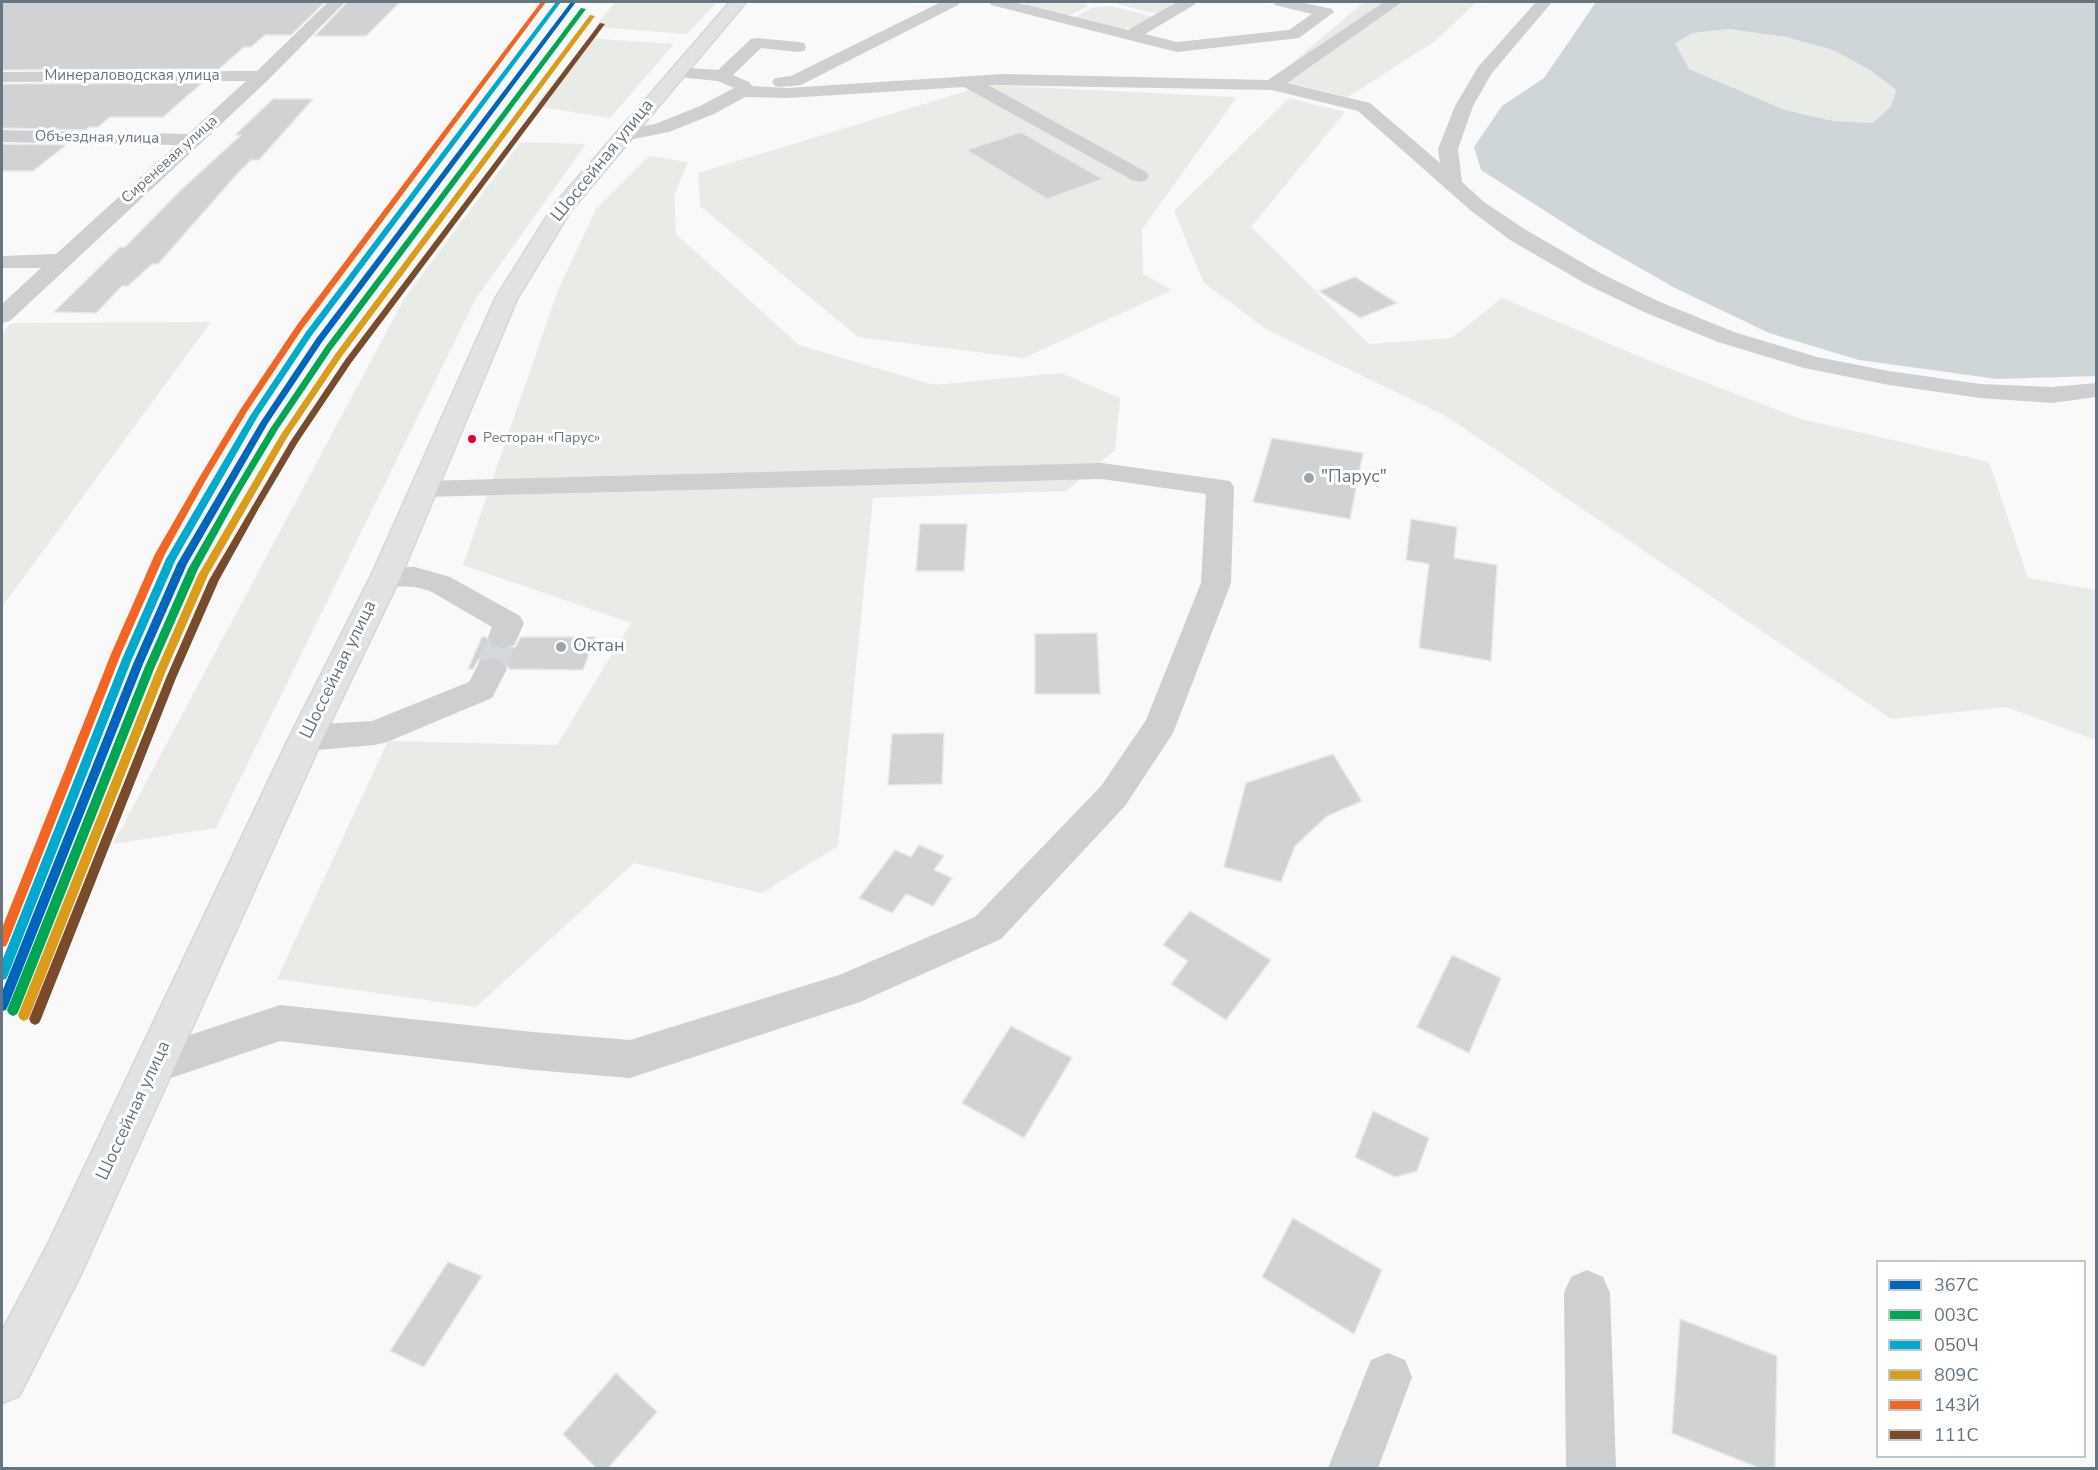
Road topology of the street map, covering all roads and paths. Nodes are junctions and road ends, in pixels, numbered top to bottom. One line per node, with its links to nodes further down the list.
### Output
1 (337, 2): 14 (street, Сиреневая улица)
2 (738, 2): 12 (main road, Шоссейная улица)
3 (952, 2): 18 (street)
4 (1188, 2): 10 (street)
5 (1281, 2): 10 (street)
6 (1394, 2): 17 (street)
7 (1544, 2): 23 (street)
8 (1011, 3): 10 (street)
9 (863, 28): 18 (street)
10 (1131, 35)
11 (798, 47): 15 (street)
12 (677, 72): 15 (street); 19 (main road, Шоссейная улица)
13 (2, 76): 14 (street, Минераловодская улица)
14 (262, 76): 21 (street, Сиреневая улица)
15 (722, 76): 18 (street)
16 (967, 81): 17 (street); 18 (street); 22 (street)
17 (1272, 85): 23 (street)
18 (743, 88): 19 (street)
19 (623, 135): 28 (main road, Шоссейная улица)
20 (2, 136): 21 (street, Объездная улица)
21 (193, 140): 24 (street, Сиреневая улица)
22 (1139, 176)
23 (1452, 184): 27 (street)
24 (59, 261): 25 (street); 26 (street, Сиреневая улица)
25 (2, 262)
26 (2, 316)
27 (2097, 390)
28 (424, 489): 29 (main road, Шоссейная улица); 33 (street)
29 (386, 576): 30 (street); 32 (main road, Шоссейная улица)
30 (503, 637)
31 (490, 669): 32 (street)
32 (306, 738): 33 (main road, Шоссейная улица)
33 (156, 1064): 36 (main road, Шоссейная улица)
34 (1587, 1293): 38 (street)
35 (1388, 1377): 37 (street)
36 (2, 1379)
37 (1353, 1468)
38 (1591, 1468)

